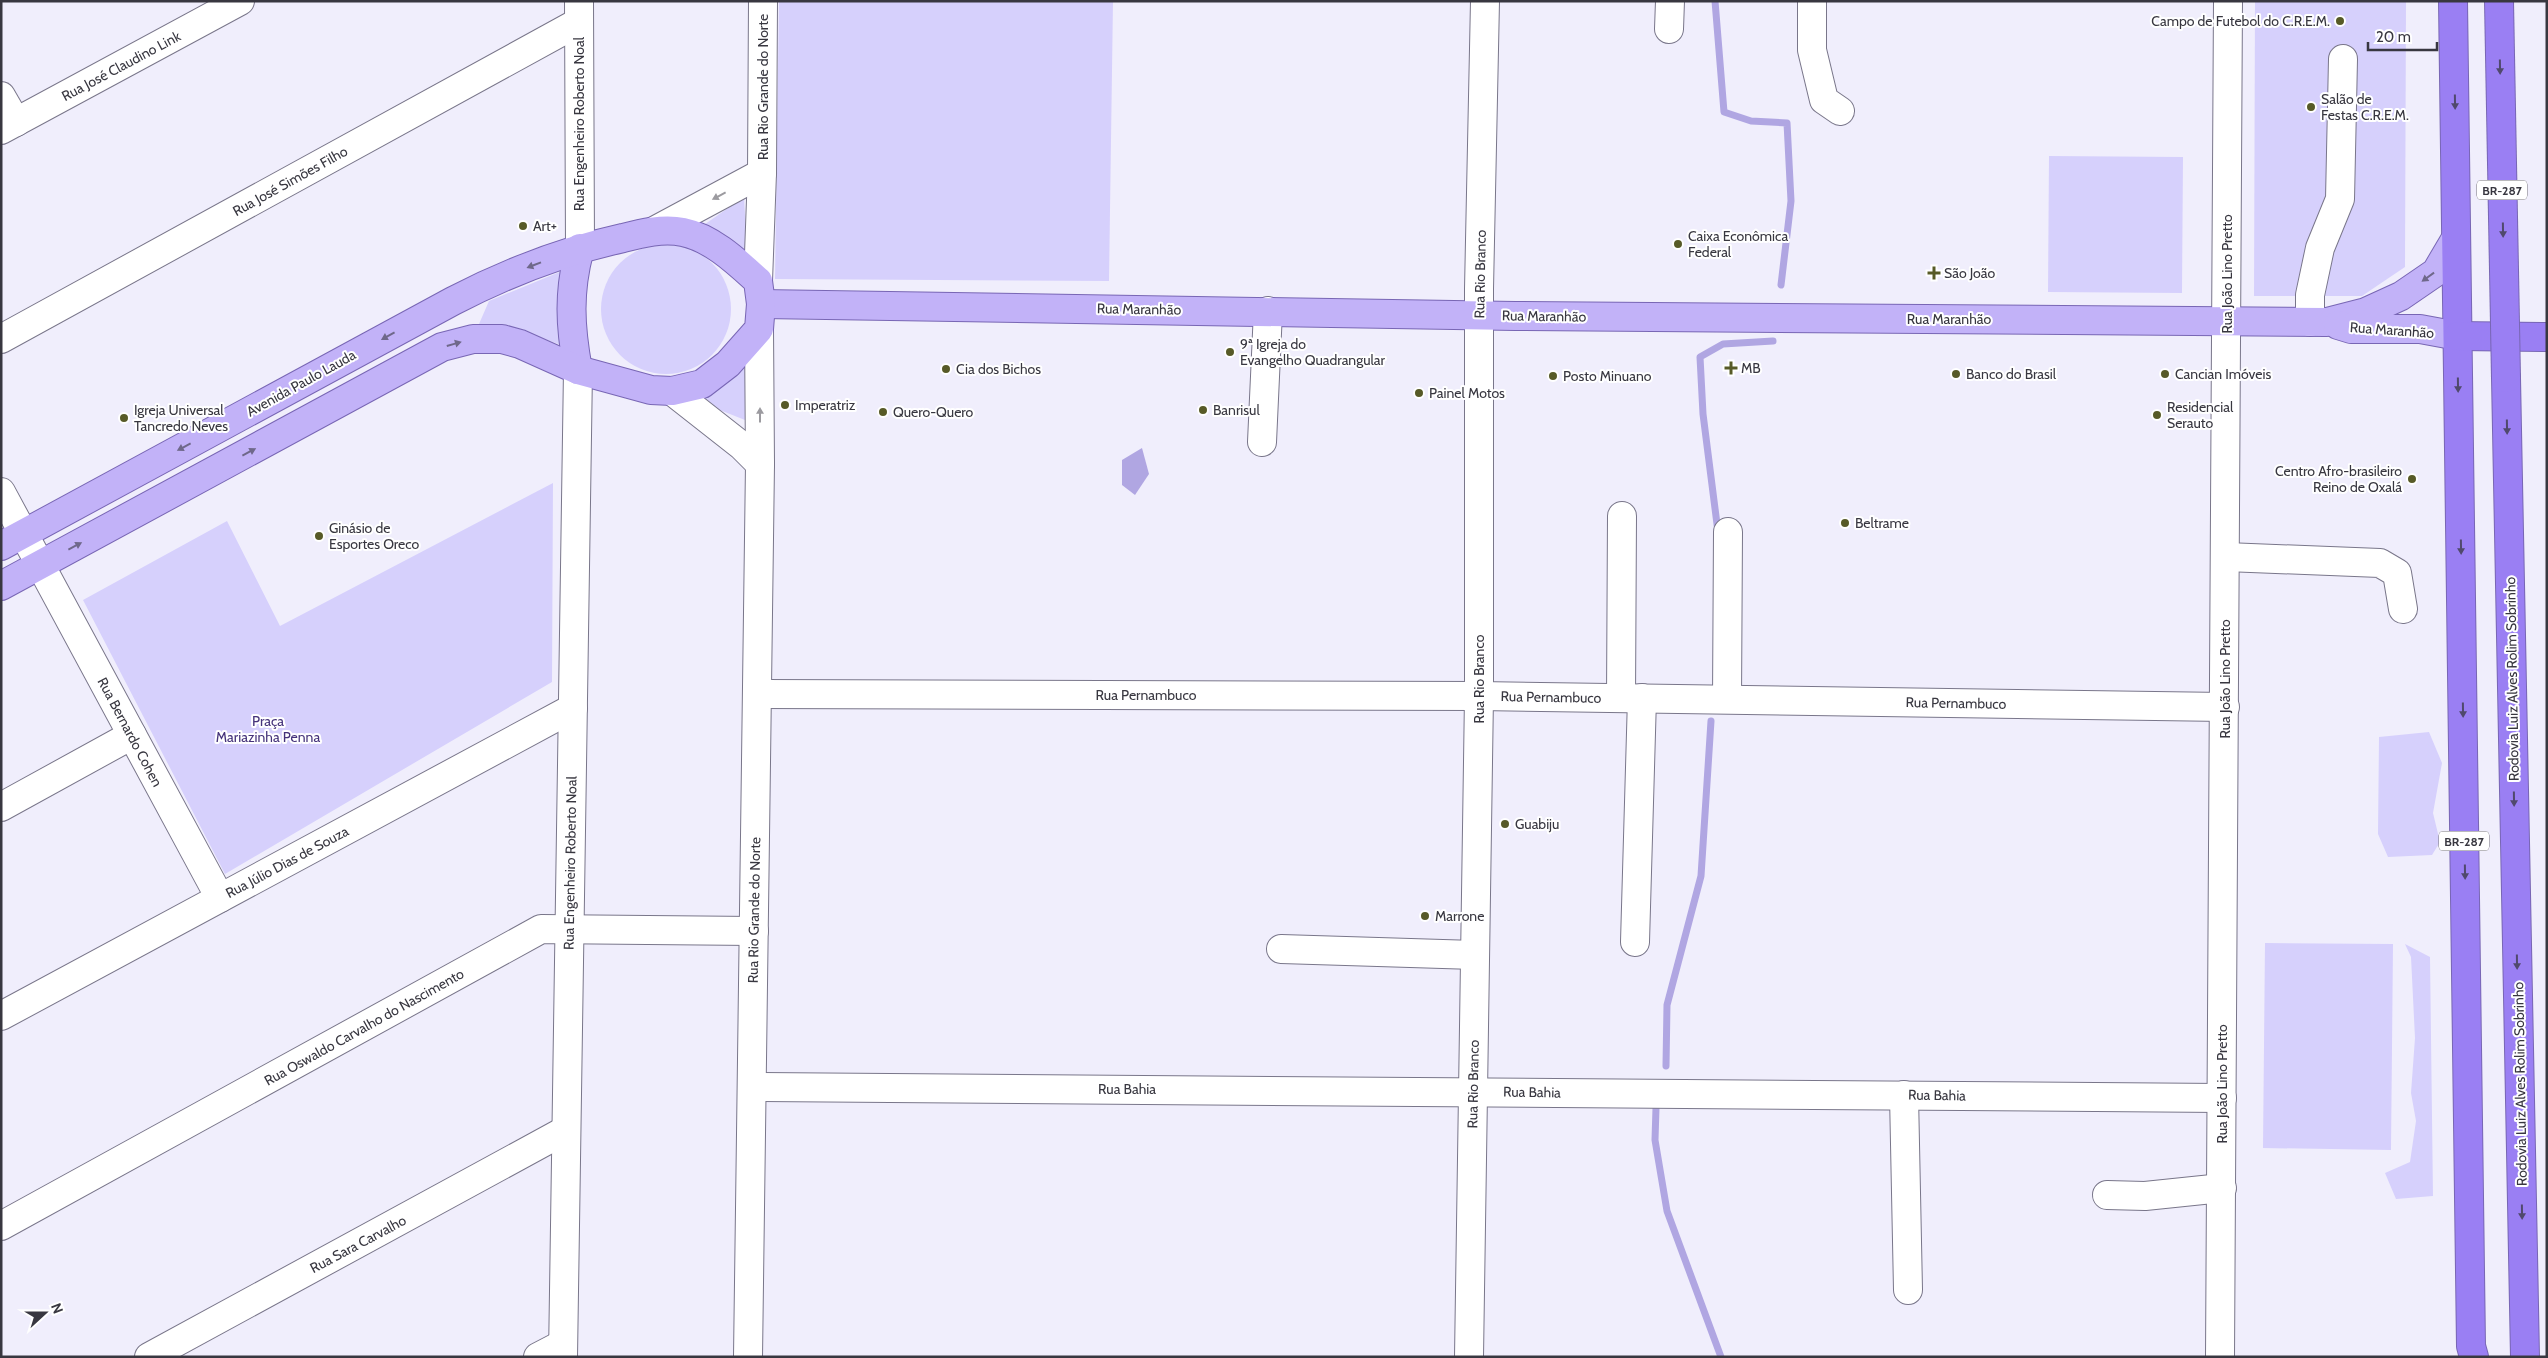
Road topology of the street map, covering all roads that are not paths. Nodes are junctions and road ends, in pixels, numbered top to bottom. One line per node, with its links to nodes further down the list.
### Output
1 (240, 1): 14 (street, Rua José Claudino Link)
2 (763, 1): 15 (street, Rua Rio Grande do Norte)
3 (1485, 1): 21 (street, Rua Rio Branco)
4 (1670, 1): 10 (street)
5 (1812, 1): 13 (street)
6 (2228, 1): 22 (street, Rua João Lino Pretto)
7 (2454, 1): 17 (highway, BR-287, one-way to 17)
8 (2499, 1): 70 (highway, Rodovia Luiz Alves Rolim Sobrinho / BR-287, one-way to 70, bridge)
9 (579, 12): 18 (street, Rua Engenheiro Roberto Noal); 26 (street, Rua José Simões Filho)
10 (1669, 29)
11 (2342, 59): 23 (street)
12 (1, 96): 14 (street)
13 (1840, 111)
14 (8, 126)
15 (762, 173): 16 (street, Rua Rio Grande do Norte, one-way to 16); 19 (street, Rua Rio Grande do Norte)
16 (654, 231): 18 (main road, Avenida Paulo Lauda); 19 (main road, Avenida Paulo Lauda)
17 (2456, 238): 23 (main road, Rua Maranhão, one-way to 23); 24 (highway, BR-287)
18 (580, 248): 27 (main road); 34 (main road, Avenida Paulo Lauda, one-way to 34)
19 (760, 304): 20 (main road, Rua Maranhão); 28 (main road); 30 (street, Rua Rio Grande do Norte, one-way to 19)
20 (1268, 311): 21 (main road, Rua Maranhão); 29 (street)
21 (1479, 315): 22 (main road, Rua Maranhão); 40 (street, Rua Rio Branco)
22 (2227, 321): 23 (main road, Rua Maranhão); 35 (street, Rua João Lino Pretto)
23 (2319, 322): 24 (main road, Rua Maranhão)
24 (2458, 336): 25 (highway); 69 (highway, BR-287, one-way to 69)
25 (2547, 337)
26 (1, 339)
27 (578, 370): 28 (main road); 36 (main road, one-way to 27); 44 (street, Rua Engenheiro Roberto Noal)
28 (672, 392): 30 (street)
29 (1262, 442)
30 (760, 464): 39 (street, Rua Rio Grande do Norte)
31 (1, 492): 34 (street)
32 (1622, 516): 41 (street)
33 (1728, 532): 42 (street)
34 (12, 540): 36 (street, Rua Bernardo Cohen)
35 (2226, 557): 38 (street); 43 (street, Rua João Lino Pretto)
36 (40, 565): 37 (main road); 45 (street, Rua Bernardo Cohen)
37 (1, 586)
38 (2403, 609)
39 (757, 694): 40 (street, Rua Pernambuco); 49 (street, Rua Rio Grande do Norte)
40 (1479, 696): 41 (street, Rua Pernambuco); 52 (street, Rua Rio Branco)
41 (1631, 698): 42 (street, Rua Pernambuco); 50 (street)
42 (1727, 699): 43 (street, Rua Pernambuco)
43 (2225, 707): 57 (street, Rua João Lino Pretto)
44 (573, 708): 47 (street, Rua Júlio Dias de Souza); 48 (street, Rua Engenheiro Roberto Noal)
45 (132, 735): 46 (street); 47 (street, Rua Bernardo Cohen)
46 (1, 807)
47 (220, 898): 53 (street, Rua Júlio Dias de Souza)
48 (569, 930): 49 (street, Rua Oswaldo Carvalho do Nascimento); 58 (street, Rua Engenheiro Roberto Noal); 61 (street, Rua Oswaldo Carvalho do Nascimento)
49 (754, 931): 54 (street, Rua Rio Grande do Norte)
50 (1635, 942)
51 (1281, 949): 52 (street)
52 (1475, 954): 55 (street, Rua Rio Branco)
53 (1, 1016)
54 (752, 1087): 55 (street, Rua Bahia); 66 (street, Rua Rio Grande do Norte)
55 (1473, 1091): 56 (street, Rua Bahia); 67 (street, Rua Rio Branco)
56 (1904, 1095): 57 (street, Rua Bahia); 62 (street)
57 (2222, 1098): 59 (street, Rua João Lino Pretto)
58 (566, 1130): 63 (street, Rua Engenheiro Roberto Noal); 64 (street, Rua Sara Carvalho)
59 (2222, 1188): 60 (street); 68 (street, Rua João Lino Pretto)
60 (2107, 1195)
61 (1, 1226)
62 (1908, 1290)
63 (563, 1350): 65 (street)
64 (149, 1357)
65 (538, 1357)
66 (748, 1357)
67 (1469, 1357)
68 (2220, 1357)
69 (2474, 1357)
70 (2525, 1357)

